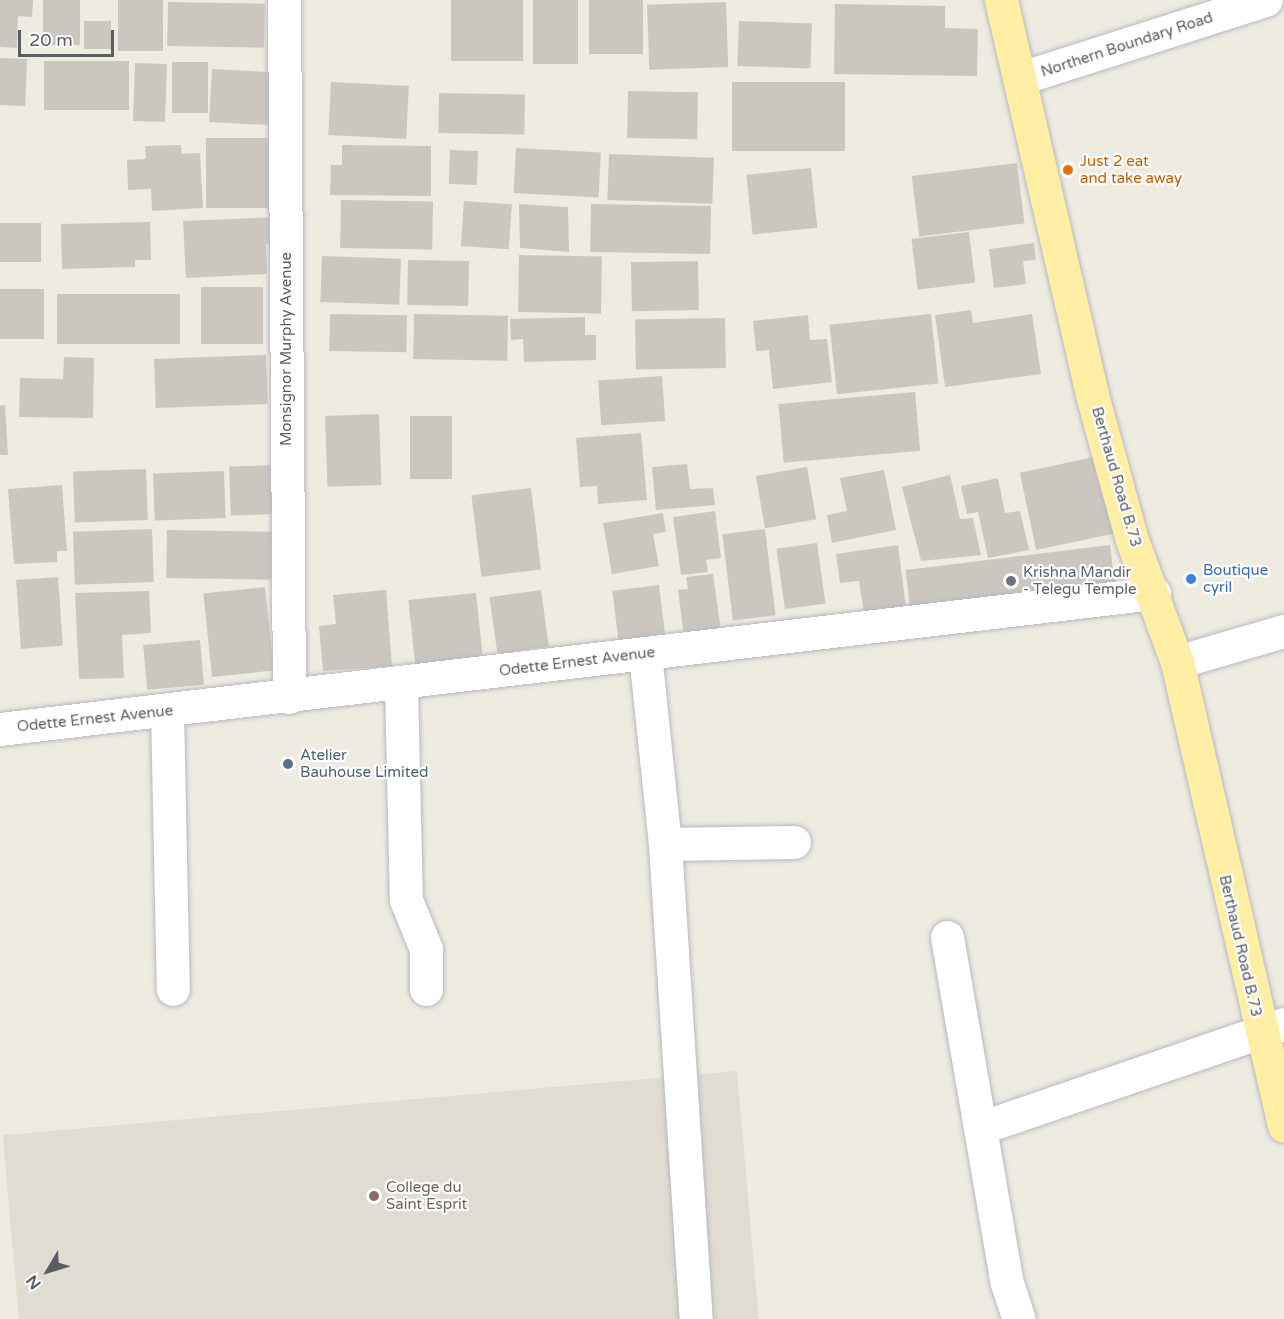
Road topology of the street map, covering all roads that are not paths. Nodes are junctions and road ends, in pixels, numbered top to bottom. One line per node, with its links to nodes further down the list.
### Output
1 (284, 0): 10 (street, Monsignor Murphy Avenue)
2 (1001, 0): 4 (main road, Berthaud Road B.73)
3 (1266, 0): 4 (street, Northern Boundary Road)
4 (1022, 78): 5 (main road, Berthaud Road B.73)
5 (1154, 593): 7 (street, Odette Ernest Avenue); 8 (main road, Berthaud Road B.73)
6 (1284, 631): 8 (street)
7 (645, 654): 9 (street, Odette Ernest Avenue); 14 (street)
8 (1177, 662): 18 (main road, Berthaud Road B.73)
9 (401, 684): 10 (street, Odette Ernest Avenue); 17 (street)
10 (289, 697): 11 (street, Odette Ernest Avenue)
11 (168, 711): 12 (street, Odette Ernest Avenue); 16 (street)
12 (0, 729)
13 (794, 842): 14 (street)
14 (665, 844): 21 (street)
15 (947, 936): 20 (street)
16 (174, 988)
17 (426, 989)
18 (1272, 1028): 19 (main road, Berthaud Road B.73); 20 (street)
19 (1284, 1126)
20 (980, 1128): 22 (street)
21 (696, 1319)
22 (1019, 1319)

